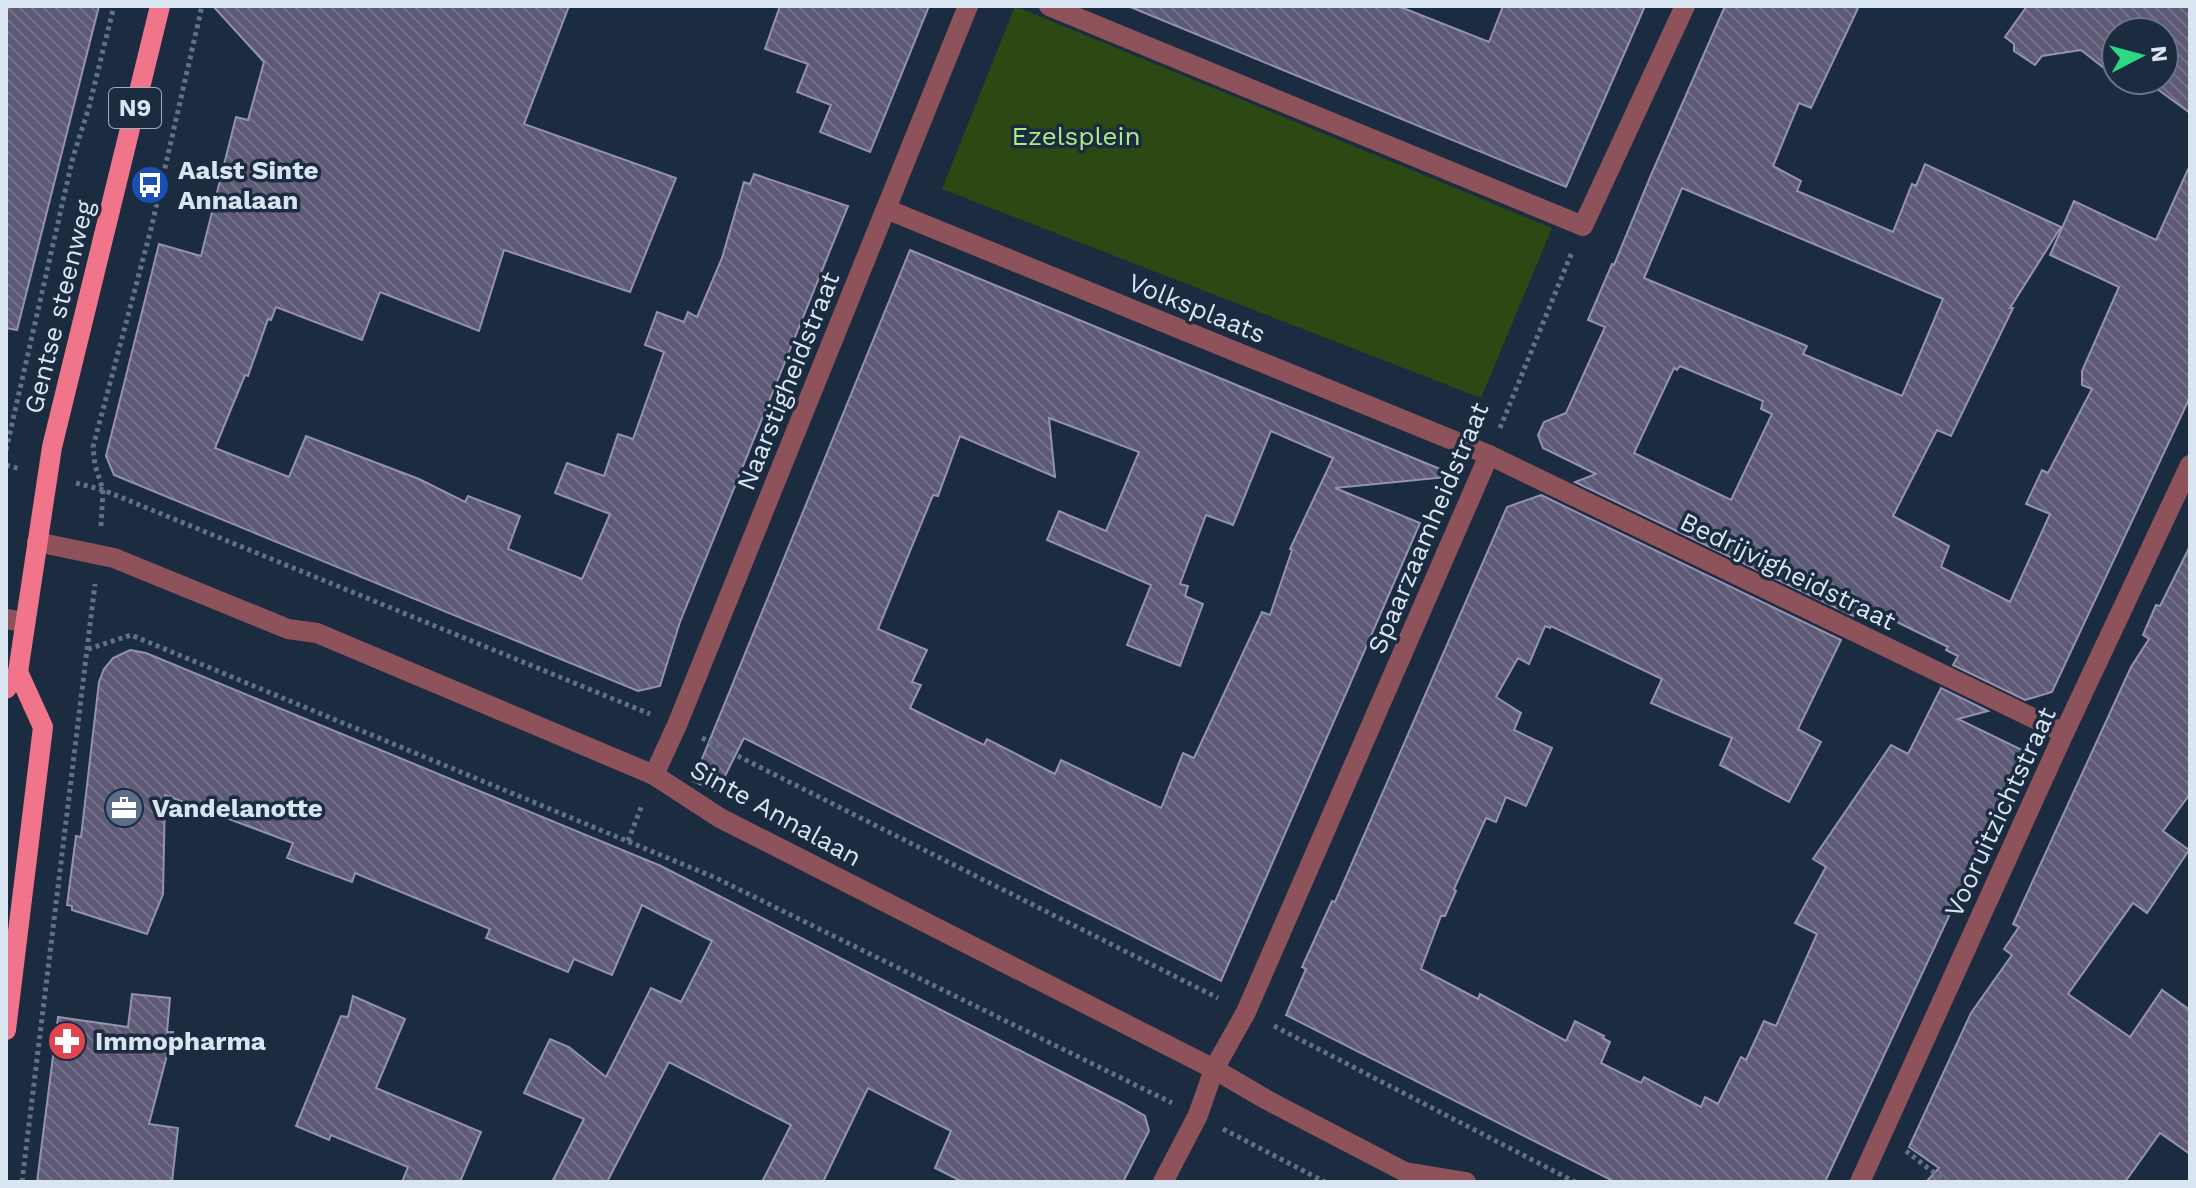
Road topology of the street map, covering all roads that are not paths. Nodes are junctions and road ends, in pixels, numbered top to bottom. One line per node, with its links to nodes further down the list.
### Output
1 (160, 6): 8 (main road, Gentse steenweg / N9)
2 (968, 6): 5 (street, Naarstigheidstraat)
3 (1049, 6): 4 (street)
4 (1685, 6)
5 (886, 209): 6 (street, Volksplaats); 13 (street, Naarstigheidstraat)
6 (1489, 455): 12 (street, Bedrijvigheidstraat); 15 (street, Spaarzaamheidstraat)
7 (2190, 465): 12 (street, Vooruitzichtstraat)
8 (37, 542): 9 (main road, Gentse steenweg / N9); 13 (street, Sinte Annalaan)
9 (15, 620): 10 (main road, Gentse steenweg / N9)
10 (12, 670): 11 (main road, Gentse steenweg / N9); 14 (main road)
11 (6, 689)
12 (2064, 733): 18 (street, Vooruitzichtstraat)
13 (654, 775): 15 (street, Sinte Annalaan)
14 (6, 1030)
15 (1214, 1069): 16 (street, Spaarzaamheidstraat); 17 (street, Sinte Annalaan)
16 (1163, 1182)
17 (1466, 1182)
18 (1860, 1182)

